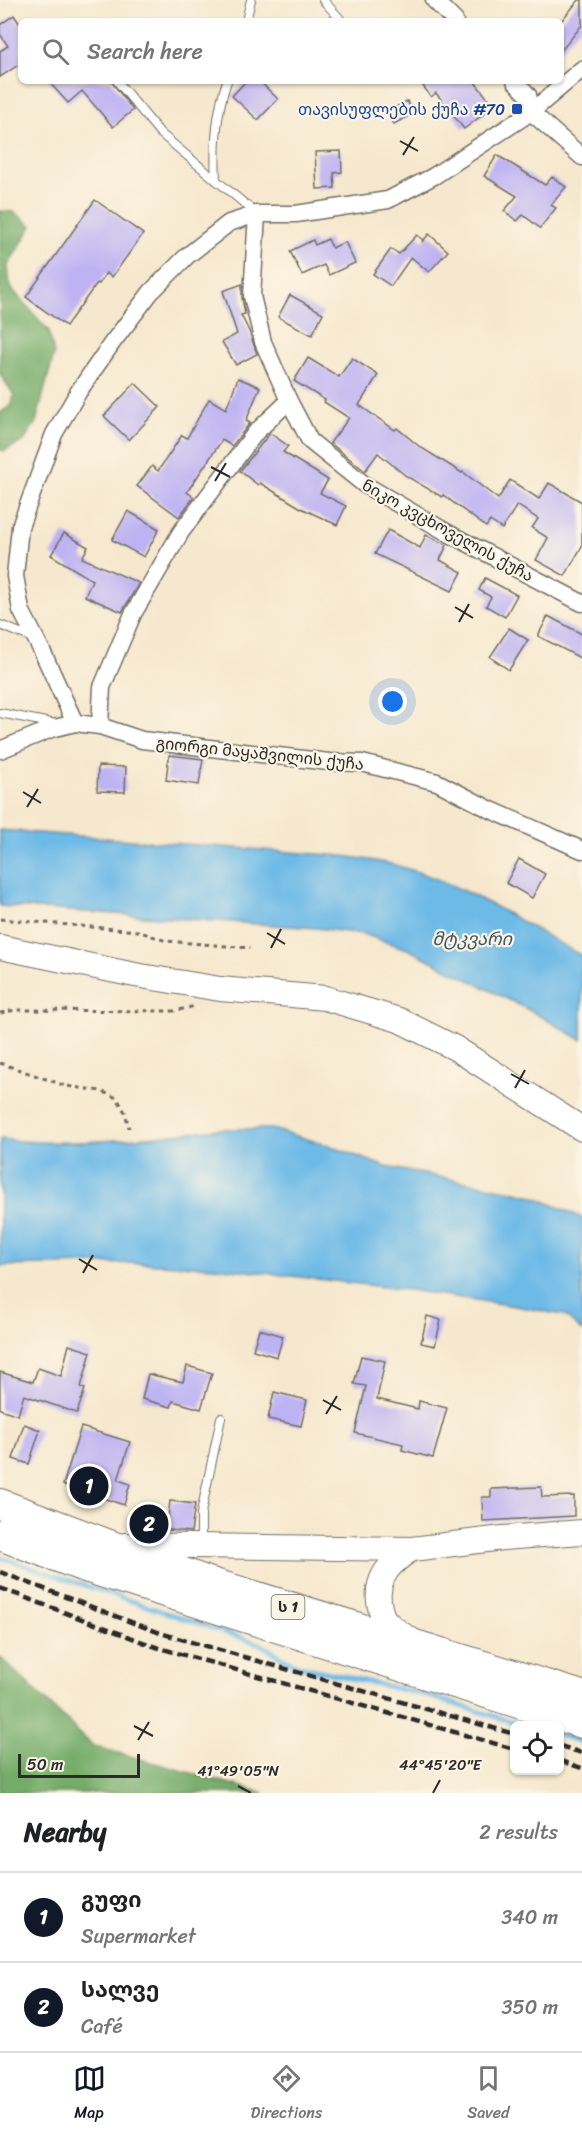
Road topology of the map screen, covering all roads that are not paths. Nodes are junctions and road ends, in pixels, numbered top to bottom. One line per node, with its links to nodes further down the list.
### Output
1 (251, 0): 4 (lane)
2 (323, 0): 5 (lane)
3 (434, 0): 6 (street)
4 (247, 17)
5 (339, 18)
6 (452, 18)
7 (582, 69): 11 (street)
8 (119, 84): 13 (lane)
9 (226, 84): 13 (lane)
10 (518, 84): 11 (street)
11 (531, 112): 12 (street); 14 (street)
12 (582, 157)
13 (216, 180): 14 (lane)
14 (257, 214): 15 (street, ნიკო კვცხოველის ქუჩა); 18 (street)
15 (289, 401): 16 (street, ნიკო კვცხოველის ქუჩა); 21 (street)
16 (582, 603)
17 (0, 625): 18 (lane)
18 (37, 639): 20 (street)
19 (0, 713): 20 (lane)
20 (69, 724): 21 (street, გიორგი მაყაშვილის ქუჩა); 22 (street, გიორგი მაყაშვილის ქუჩა)
21 (100, 726): 23 (street, გიორგი მაყაშვილის ქუჩა)
22 (0, 750)
23 (582, 850)
24 (0, 947): 25 (street)
25 (582, 1129)
26 (221, 1418): 31 (lane)
27 (0, 1504): 30 (highway, ს 1)
28 (582, 1532): 32 (street)
29 (0, 1535): 35 (highway, ს 1)
30 (102, 1543): 31 (street); 33 (highway, ს 1)
31 (201, 1548): 32 (street)
32 (412, 1549): 33 (street)
33 (423, 1648): 34 (highway, ს 1)
34 (582, 1696)
35 (582, 1723)

